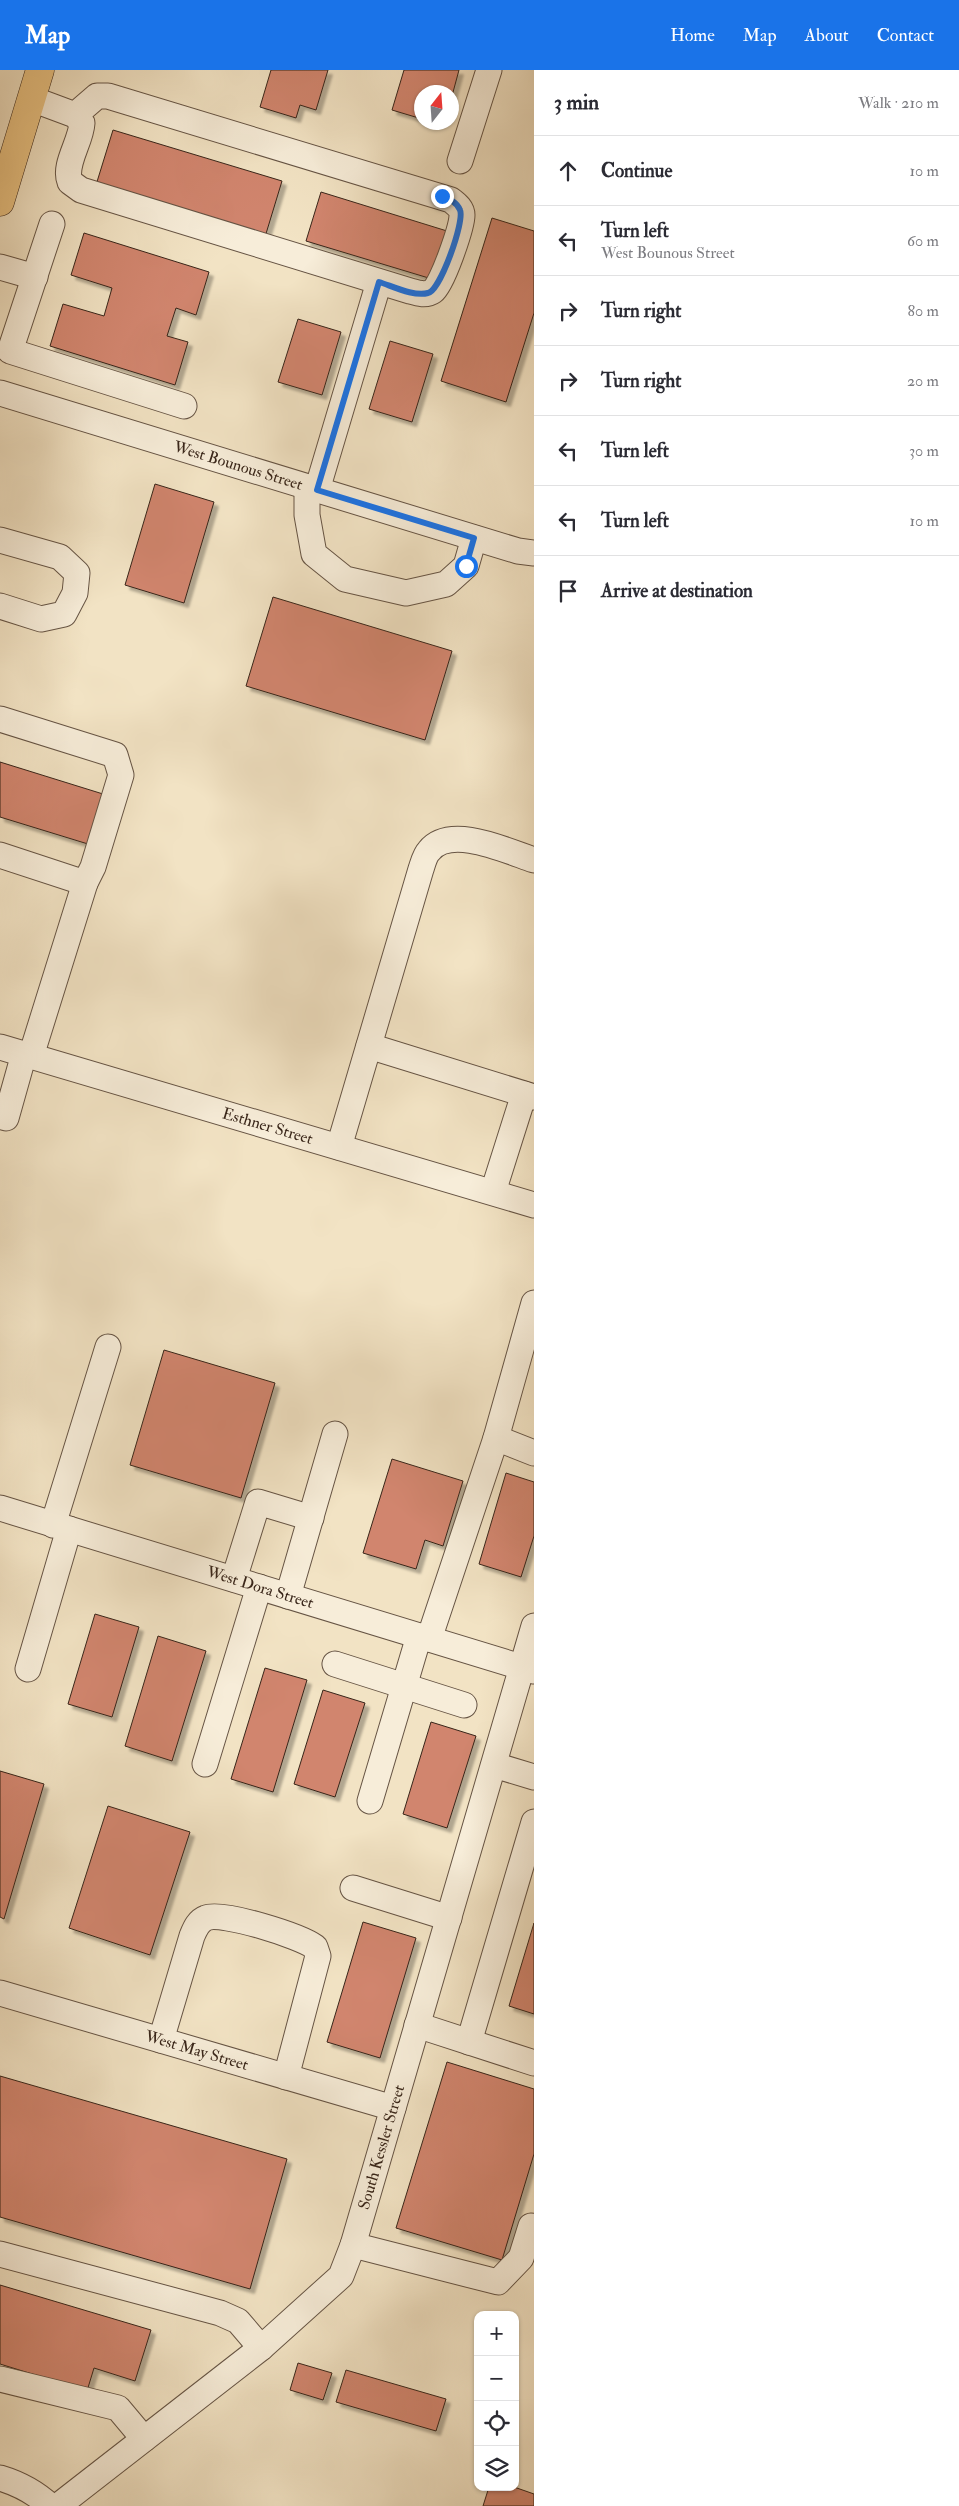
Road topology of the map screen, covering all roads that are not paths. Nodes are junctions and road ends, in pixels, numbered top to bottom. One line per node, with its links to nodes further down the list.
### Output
1 (40, 70): 3 (main road)
2 (489, 70): 5 (street)
3 (32, 98): 4 (street); 6 (main road)
4 (75, 115): 10 (street); 10 (street)
5 (460, 161)
6 (0, 202)
7 (52, 224): 9 (street)
8 (0, 267): 9 (street)
9 (35, 277): 12 (street)
10 (379, 282): 15 (street)
11 (0, 393): 14 (street, West Bounous Street)
12 (154, 397): 13 (street); 14 (street)
13 (184, 406)
14 (142, 436): 15 (street, West Bounous Street)
15 (312, 488): 16 (street, West Bounous Street); 16 (street)
16 (474, 538): 18 (street, West Bounous Street)
17 (0, 540): 19 (street)
18 (534, 553)
19 (0, 606)
20 (0, 719): 23 (street)
21 (0, 855): 23 (street)
22 (534, 860): 24 (street)
23 (85, 882): 26 (street)
24 (369, 1046): 27 (street); 29 (street)
25 (0, 1047): 26 (street, Esthner Street)
26 (28, 1055): 28 (street); 29 (street, Esthner Street)
27 (529, 1095): 30 (street)
28 (0, 1116)
29 (339, 1147): 30 (street, Esthner Street)
30 (493, 1192): 31 (street, Esthner Street)
31 (534, 1204)
32 (534, 1303): 35 (street)
33 (108, 1347): 39 (street)
34 (335, 1434): 38 (street)
35 (496, 1438): 36 (street); 44 (street)
36 (534, 1453)
37 (0, 1508): 39 (street, West Dora Street)
38 (311, 1518): 40 (street); 42 (street)
39 (61, 1527): 40 (street, West Dora Street); 46 (street)
40 (234, 1579): 41 (street, West Dora Street)
41 (259, 1587): 42 (street, West Dora Street); 50 (street)
42 (288, 1596): 44 (street, West Dora Street)
43 (534, 1626): 47 (street, South Kessler Street)
44 (424, 1637): 47 (street, West Dora Street); 48 (street)
45 (335, 1664): 48 (street)
46 (28, 1669)
47 (527, 1669): 51 (street, South Kessler Street)
48 (404, 1686): 49 (street); 53 (street)
49 (464, 1705)
50 (205, 1764)
51 (494, 1765): 52 (street); 56 (street, South Kessler Street)
52 (534, 1777)
53 (370, 1801)
54 (534, 1822): 60 (street)
55 (353, 1888): 56 (street)
56 (448, 1918): 58 (street, South Kessler Street)
57 (0, 1993): 59 (street, West May Street)
58 (417, 2025): 60 (street); 63 (street, South Kessler Street)
59 (162, 2040): 62 (street, West May Street); 62 (street)
60 (469, 2042): 61 (street)
61 (534, 2062)
62 (286, 2077): 63 (street, West May Street)
63 (393, 2108): 65 (street, South Kessler Street)
64 (531, 2226): 65 (street)
65 (353, 2245): 67 (street, South Kessler Street)
66 (0, 2254): 67 (street)
67 (261, 2348): 69 (street, South Kessler Street)
68 (0, 2380): 69 (street)
69 (144, 2439): 72 (street, South Kessler Street)
70 (0, 2478): 71 (street)
71 (50, 2506)
72 (58, 2506)

